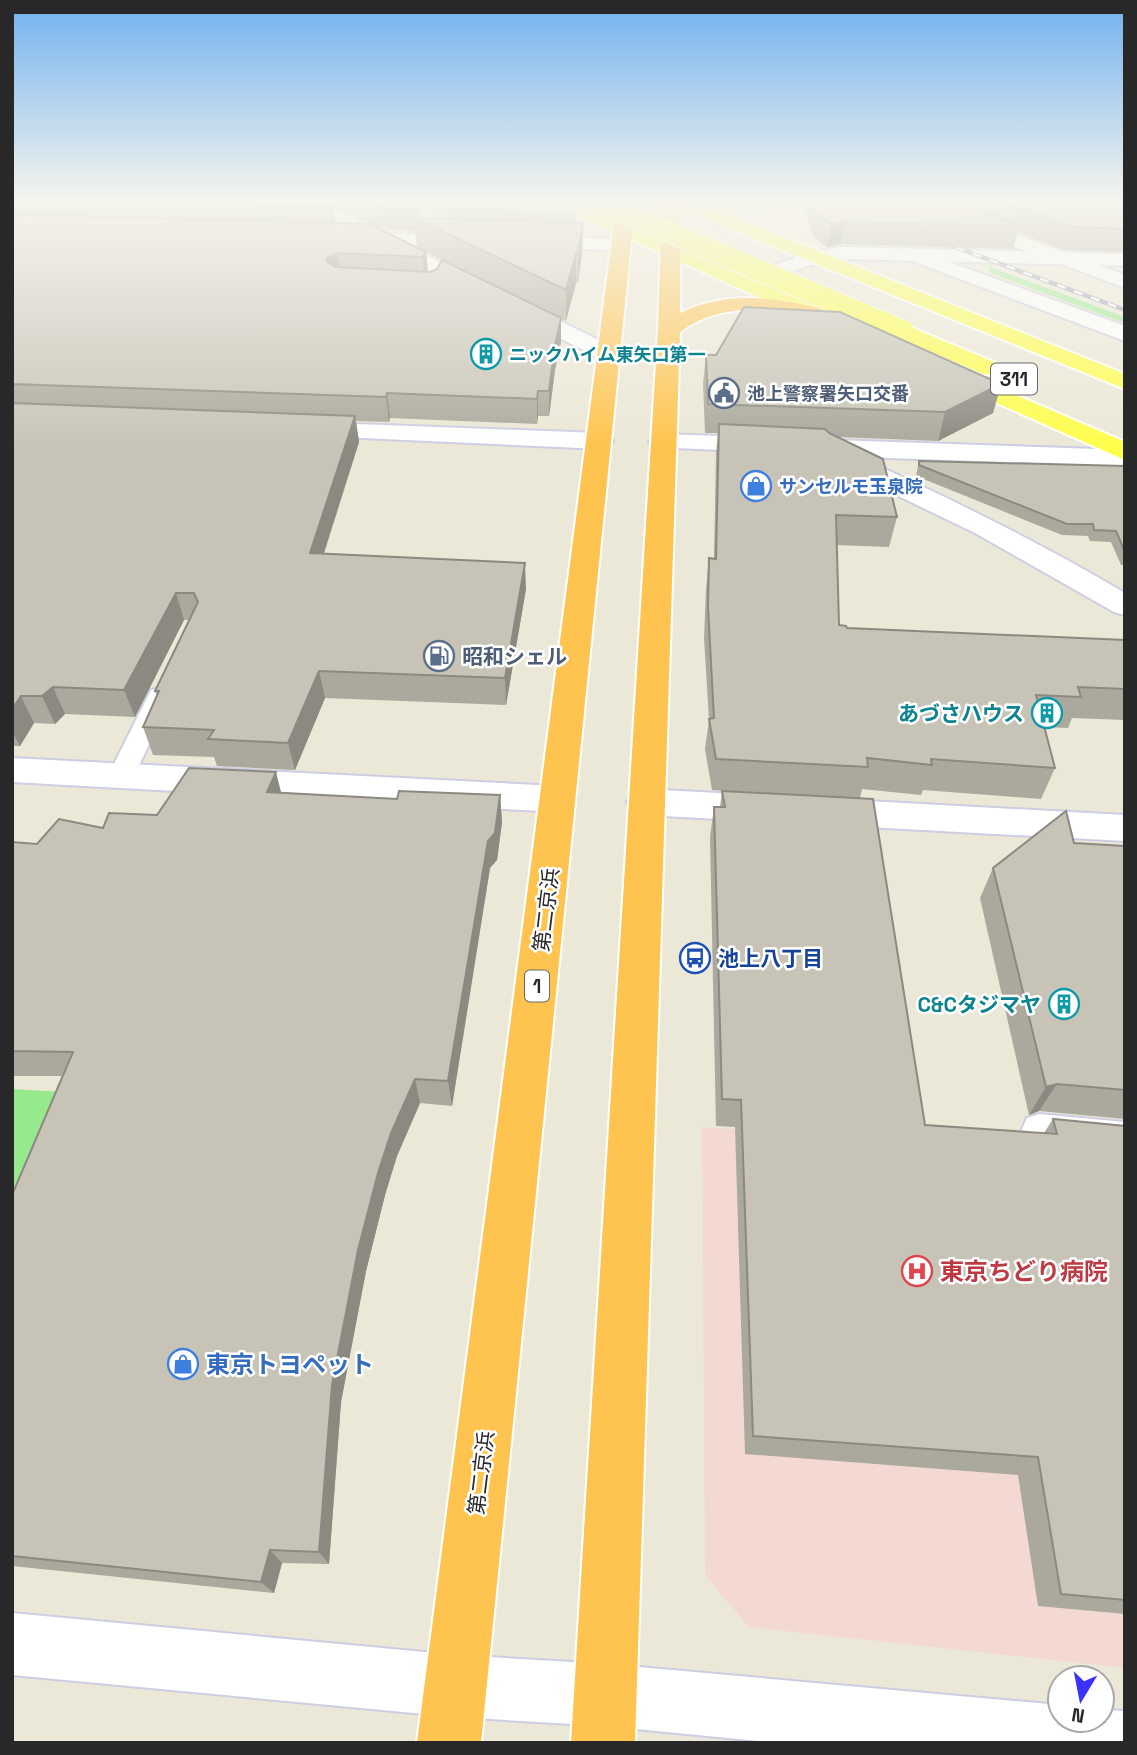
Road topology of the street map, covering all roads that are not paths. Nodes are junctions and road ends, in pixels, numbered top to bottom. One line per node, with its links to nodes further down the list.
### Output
1 (434, 284): 10 (lane)
2 (469, 284): 14 (street)
3 (616, 284): 14 (highway, 第二京浜 / 1)
4 (671, 284): 12 (highway)
5 (749, 284): 11 (main road)
6 (788, 284): 17 (main road, 311, bridge)
7 (819, 284): 16 (main road, 311)
8 (881, 284): 15 (main road)
9 (991, 284): 13 (street)
10 (432, 288)
11 (813, 313): 12 (highway); 22 (main road)
12 (669, 330): 20 (highway)
13 (1125, 334)
14 (609, 354): 19 (highway, 第二京浜 / 1)
15 (1125, 383)
16 (1125, 404)
17 (1125, 427)
18 (276, 428): 19 (street)
19 (600, 441): 28 (highway, 第二京浜 / 1)
20 (662, 442): 21 (street); 29 (highway)
21 (820, 449): 23 (street); 24 (street)
22 (1125, 452)
23 (1125, 458)
24 (1125, 606)
25 (169, 677): 27 (lane)
26 (12, 770): 27 (street)
27 (121, 776): 28 (street)
28 (558, 799): 34 (highway, 第二京浜 / 1)
29 (645, 802): 30 (street); 35 (highway)
30 (1125, 828)
31 (1039, 1129): 32 (lane)
32 (1125, 1137)
33 (12, 1644): 34 (street)
34 (452, 1714): 35 (street)
35 (604, 1719): 36 (street)
36 (1122, 1743)

